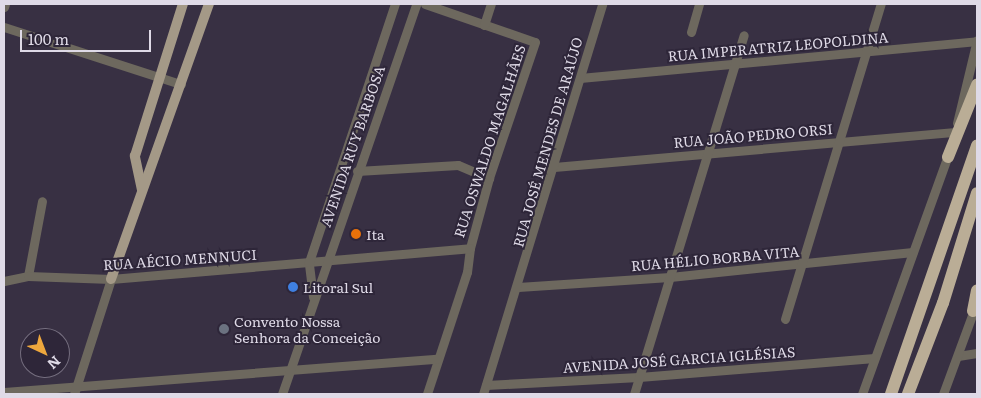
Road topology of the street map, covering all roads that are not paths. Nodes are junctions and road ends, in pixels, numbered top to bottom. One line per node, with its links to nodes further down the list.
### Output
1 (183, 4): 17 (main road)
2 (209, 4): 19 (main road)
3 (395, 4): 35 (street, AVENIDA RUY BARBOSA)
4 (416, 4): 27 (street, AVENIDA RUY BARBOSA)
5 (425, 4): 10 (street)
6 (490, 4): 10 (street)
7 (602, 4): 18 (street, RUA JOSÉ MENDES DE ARAÚJO)
8 (699, 4): 12 (street)
9 (881, 4): 15 (street)
10 (484, 25): 28 (street, RUA OSWALDO MAGALHÃES)
11 (4, 27): 17 (street)
12 (690, 32)
13 (744, 35): 16 (street)
14 (977, 41): 15 (street, RUA IMPERATRIZ LEOPOLDINA); 21 (street)
15 (868, 52): 16 (street, RUA IMPERATRIZ LEOPOLDINA); 22 (street)
16 (735, 63): 18 (street, RUA IMPERATRIZ LEOPOLDINA); 24 (street)
17 (158, 77): 19 (street); 29 (main road)
18 (580, 78): 26 (street, RUA JOSÉ MENDES DE ARAÚJO)
19 (181, 84): 29 (main road)
20 (977, 85): 25 (highway)
21 (954, 132): 22 (street, RUA JOÃO PEDRO ORSI); 25 (street)
22 (840, 142): 24 (street, RUA JOÃO PEDRO ORSI); 36 (street)
23 (977, 145): 60 (highway)
24 (708, 153): 26 (street, RUA JOÃO PEDRO ORSI); 38 (street)
25 (948, 157): 33 (street)
26 (554, 167): 41 (street, RUA JOSÉ MENDES DE ARAÚJO)
27 (357, 171): 28 (street); 34 (street, AVENIDA RUY BARBOSA)
28 (489, 178): 32 (street, RUA OSWALDO MAGALHÃES)
29 (142, 190): 39 (main road)
30 (977, 193): 61 (highway)
31 (42, 202): 37 (street)
32 (470, 248): 34 (street, RUA AÉCIO MENNUCI); 48 (street, RUA OSWALDO MAGALHÃES)
33 (913, 252): 36 (street, RUA HÉLIO BORBA VITA); 49 (street)
34 (329, 260): 35 (street, RUA AÉCIO MENNUCI); 43 (street, AVENIDA RUY BARBOSA)
35 (309, 262): 39 (street, RUA AÉCIO MENNUCI); 43 (street, AVENIDA RUY BARBOSA)
36 (804, 263): 38 (street, RUA HÉLIO BORBA VITA); 45 (street)
37 (28, 276): 39 (street, RUA AÉCIO MENNUCI); 40 (street, RUA AÉCIO MENNUCI)
38 (670, 277): 41 (street, RUA HÉLIO BORBA VITA); 51 (street)
39 (111, 280): 53 (street)
40 (4, 281)
41 (518, 287): 52 (street, RUA JOSÉ MENDES DE ARAÚJO)
42 (977, 290): 44 (highway)
43 (313, 297): 50 (street, AVENIDA RUY BARBOSA)
44 (975, 306): 47 (street)
45 (785, 319)
46 (977, 353): 47 (street)
47 (958, 356): 62 (street)
48 (437, 358): 50 (street); 56 (street, RUA OSWALDO MAGALHÃES)
49 (874, 358): 51 (street, AVENIDA JOSÉ GARCIA IGLÉSIAS); 59 (street)
50 (291, 368): 53 (street); 55 (street, AVENIDA RUY BARBOSA)
51 (639, 377): 52 (street, AVENIDA JOSÉ GARCIA IGLÉSIAS); 58 (street)
52 (486, 385): 57 (street)
53 (75, 390): 54 (street)
54 (4, 392)
55 (282, 394)
56 (427, 394)
57 (483, 394)
58 (634, 394)
59 (862, 394)
60 (891, 394)
61 (908, 394)
62 (944, 394)

